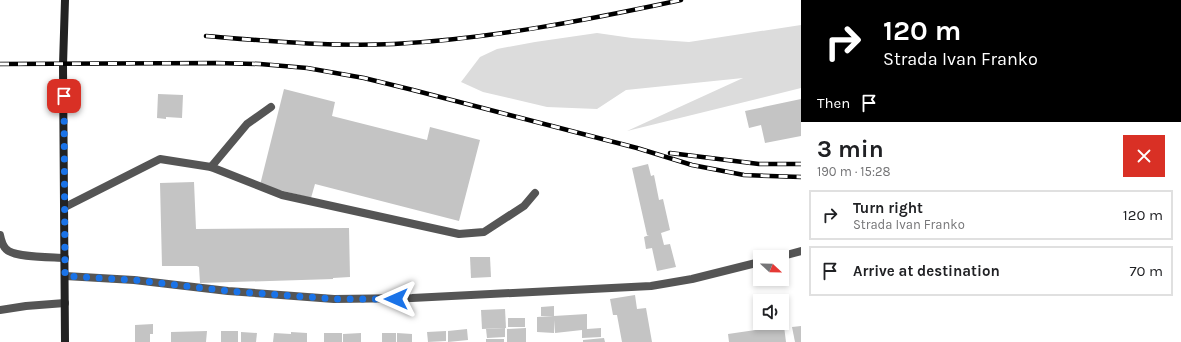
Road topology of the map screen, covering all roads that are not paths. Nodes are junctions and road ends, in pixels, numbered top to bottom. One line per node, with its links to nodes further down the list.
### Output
1 (65, 0): 5 (main road)
2 (271, 107): 3 (lane)
3 (211, 167): 4 (lane); 5 (lane)
4 (535, 193)
5 (65, 206): 10 (main road)
6 (0, 235): 7 (lane)
7 (3, 249): 10 (lane)
8 (801, 251): 9 (lane)
9 (789, 254)
10 (65, 258): 12 (main road)
11 (753, 264): 12 (lane)
12 (65, 276): 13 (main road)
13 (65, 303): 14 (lane); 15 (main road)
14 (0, 310)
15 (65, 342)

